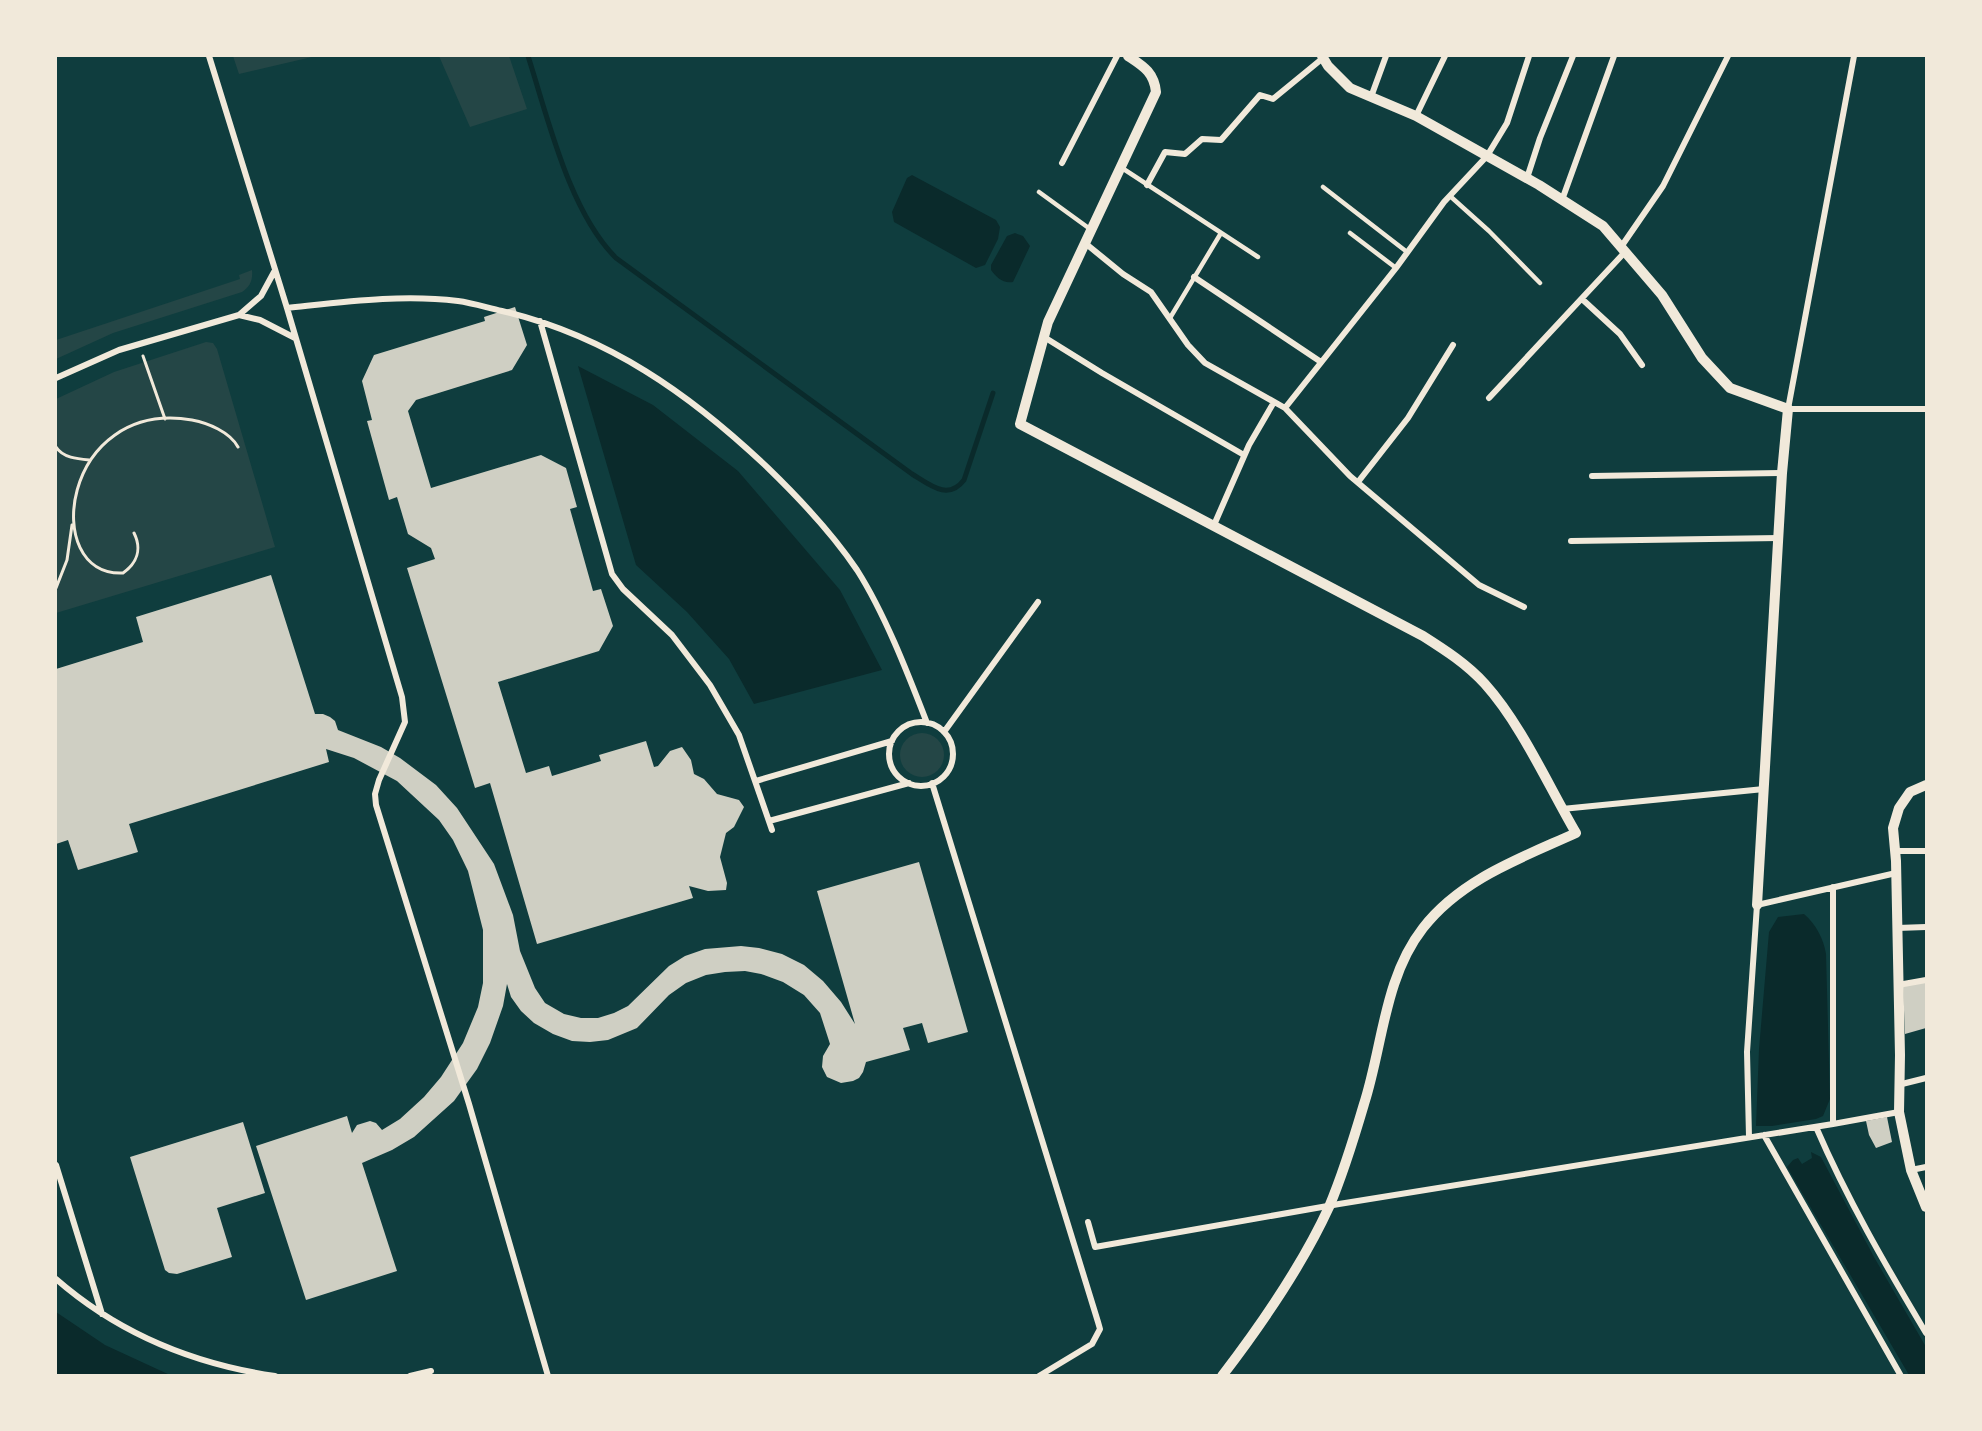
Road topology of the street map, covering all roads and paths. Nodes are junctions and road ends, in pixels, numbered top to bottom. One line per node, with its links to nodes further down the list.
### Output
1 (209, 56): 31 (street)
2 (1117, 56): 15 (street)
3 (1128, 56): 16 (street)
4 (1386, 56): 12 (street)
5 (1445, 56): 13 (street)
6 (1529, 56): 14 (street)
7 (1573, 56): 17 (street)
8 (1614, 56): 22 (street)
9 (1728, 56): 27 (street)
10 (1854, 56): 49 (street)
11 (1323, 57): 12 (street); 18 (street)
12 (1371, 97): 13 (street)
13 (1416, 116): 14 (street)
14 (1487, 156): 17 (street); 21 (street)
15 (1062, 163)
16 (1121, 168): 18 (lane); 23 (street)
17 (1527, 178): 22 (street)
18 (1147, 185): 24 (lane)
19 (1323, 187): 28 (lane)
20 (1039, 192): 23 (lane)
21 (1450, 196): 28 (street); 33 (lane)
22 (1562, 200): 27 (street)
23 (1092, 230): 26 (street)
24 (1221, 233): 29 (lane); 32 (lane)
25 (1350, 233): 30 (lane)
26 (1085, 243): 37 (street); 39 (street)
27 (1623, 249): 34 (street); 49 (street)
28 (1407, 252): 30 (street)
29 (1258, 256)
30 (1396, 267): 43 (street)
31 (274, 268): 35 (street); 36 (street)
32 (1194, 277): 37 (lane); 43 (street)
33 (1540, 283)
34 (1582, 299): 44 (street); 46 (street)
35 (287, 308): 38 (street); 40 (street)
36 (239, 315): 40 (street); 45 (street)
37 (1170, 318): 47 (street)
38 (540, 321): 67 (street); 70 (street)
39 (1044, 337): 54 (street); 60 (street)
40 (295, 338): 106 (street)
41 (1452, 345): 58 (street)
42 (143, 356): 51 (path)
43 (1322, 362): 48 (street)
44 (1642, 365)
45 (56, 378)
46 (1489, 398)
47 (1274, 402): 48 (street); 54 (street)
48 (1285, 408): 58 (street)
49 (1788, 409): 50 (street); 56 (street)
50 (1926, 409)
51 (165, 419): 53 (path); 55 (path)
52 (56, 447): 55 (path)
53 (238, 447)
54 (1244, 455): 60 (street)
55 (90, 460): 59 (path)
56 (1782, 473): 57 (street); 62 (street)
57 (1592, 476)
58 (1358, 482): 66 (street)
59 (73, 517): 61 (path); 64 (path)
60 (1214, 525): 75 (street)
61 (134, 533)
62 (1779, 538): 63 (street); 74 (street)
63 (1571, 540)
64 (56, 588)
65 (1038, 602): 68 (street)
66 (1524, 607)
67 (927, 723): 68 (street); 69 (street)
68 (944, 732): 72 (street)
69 (892, 741): 70 (street); 71 (street)
70 (756, 781): 76 (street)
71 (909, 783): 72 (street); 76 (street)
72 (932, 783): 107 (street)
73 (1926, 785): 78 (street)
74 (1764, 789): 75 (street); 82 (street)
75 (1562, 809): 97 (street)
76 (769, 821): 77 (street)
77 (772, 830)
78 (1895, 851): 79 (street); 80 (street)
79 (1926, 851)
80 (1896, 873): 81 (street); 84 (street)
81 (1833, 887): 82 (street); 90 (street)
82 (1757, 905): 93 (street)
83 (1926, 927): 84 (street)
84 (1897, 928): 86 (street)
85 (1926, 980): 86 (street)
86 (1898, 985): 88 (street)
87 (1926, 1078): 88 (street)
88 (1898, 1085): 89 (street)
89 (1899, 1112): 90 (street); 96 (street)
90 (1833, 1124): 91 (street)
91 (1816, 1127): 92 (street); 102 (street)
92 (1764, 1135): 93 (street); 109 (street)
93 (1749, 1137): 97 (street)
94 (56, 1165): 101 (street)
95 (1926, 1167): 96 (street)
96 (1911, 1170): 98 (street)
97 (1329, 1206): 99 (street); 108 (street)
98 (1926, 1207)
99 (1088, 1222)
100 (56, 1279): 101 (street)
101 (102, 1314): 104 (street)
102 (1926, 1333)
103 (431, 1371): 105 (street)
104 (275, 1376)
105 (410, 1376)
106 (548, 1376)
107 (1039, 1376)
108 (1222, 1376)
109 (1901, 1376)

